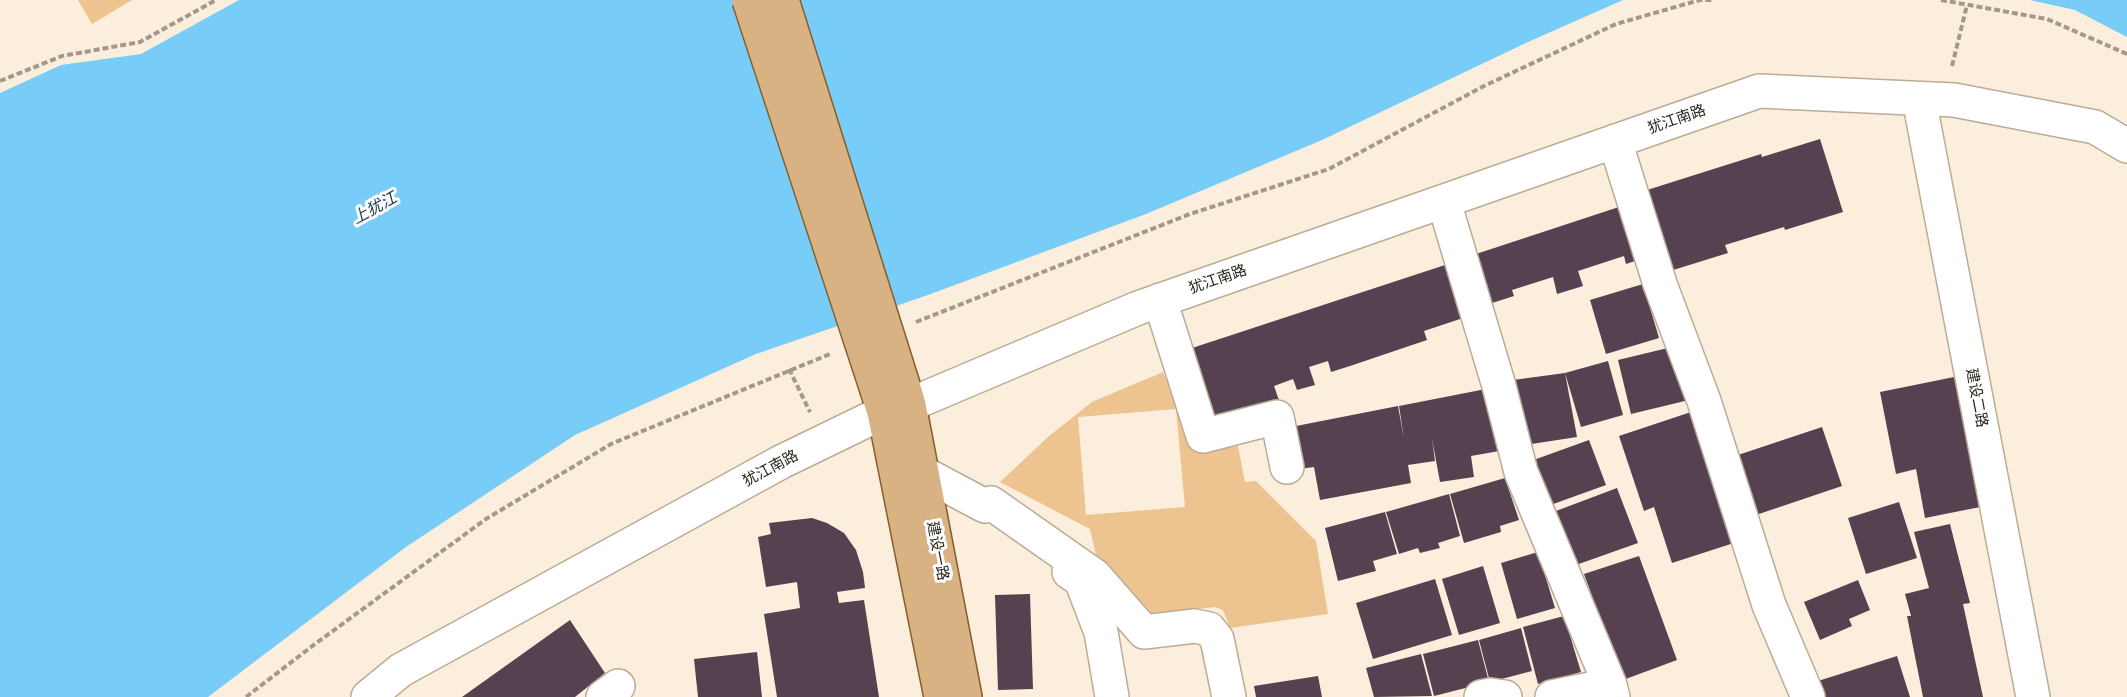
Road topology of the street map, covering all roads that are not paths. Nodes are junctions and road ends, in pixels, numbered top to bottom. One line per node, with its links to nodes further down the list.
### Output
1 (749, 0): 8 (main road, bridge)
2 (782, 0): 8 (main road, bridge)
3 (1919, 99): 4 (street, 犹江南路); 5 (street, 犹江南路); 24 (street, 建设二路)
4 (1616, 141): 6 (street, 犹江南路); 23 (street)
5 (2127, 146)
6 (1444, 202): 7 (street, 犹江南路); 14 (street)
7 (1160, 300): 8 (street, 犹江南路); 9 (street)
8 (893, 398): 10 (main road, 建设一路); 15 (street, 犹江南路); 16 (main road)
9 (1287, 466)
10 (923, 473): 11 (street); 17 (main road, 建设一路)
11 (985, 506): 12 (street); 13 (street)
12 (1144, 632): 13 (street); 19 (street)
13 (1106, 660): 18 (street)
14 (1612, 691): 22 (street)
15 (368, 697)
16 (941, 697)
17 (965, 697)
18 (1112, 697)
19 (1229, 697)
20 (1481, 697): 21 (street)
21 (1505, 697)
22 (1552, 697)
23 (1808, 697)
24 (2033, 697)

